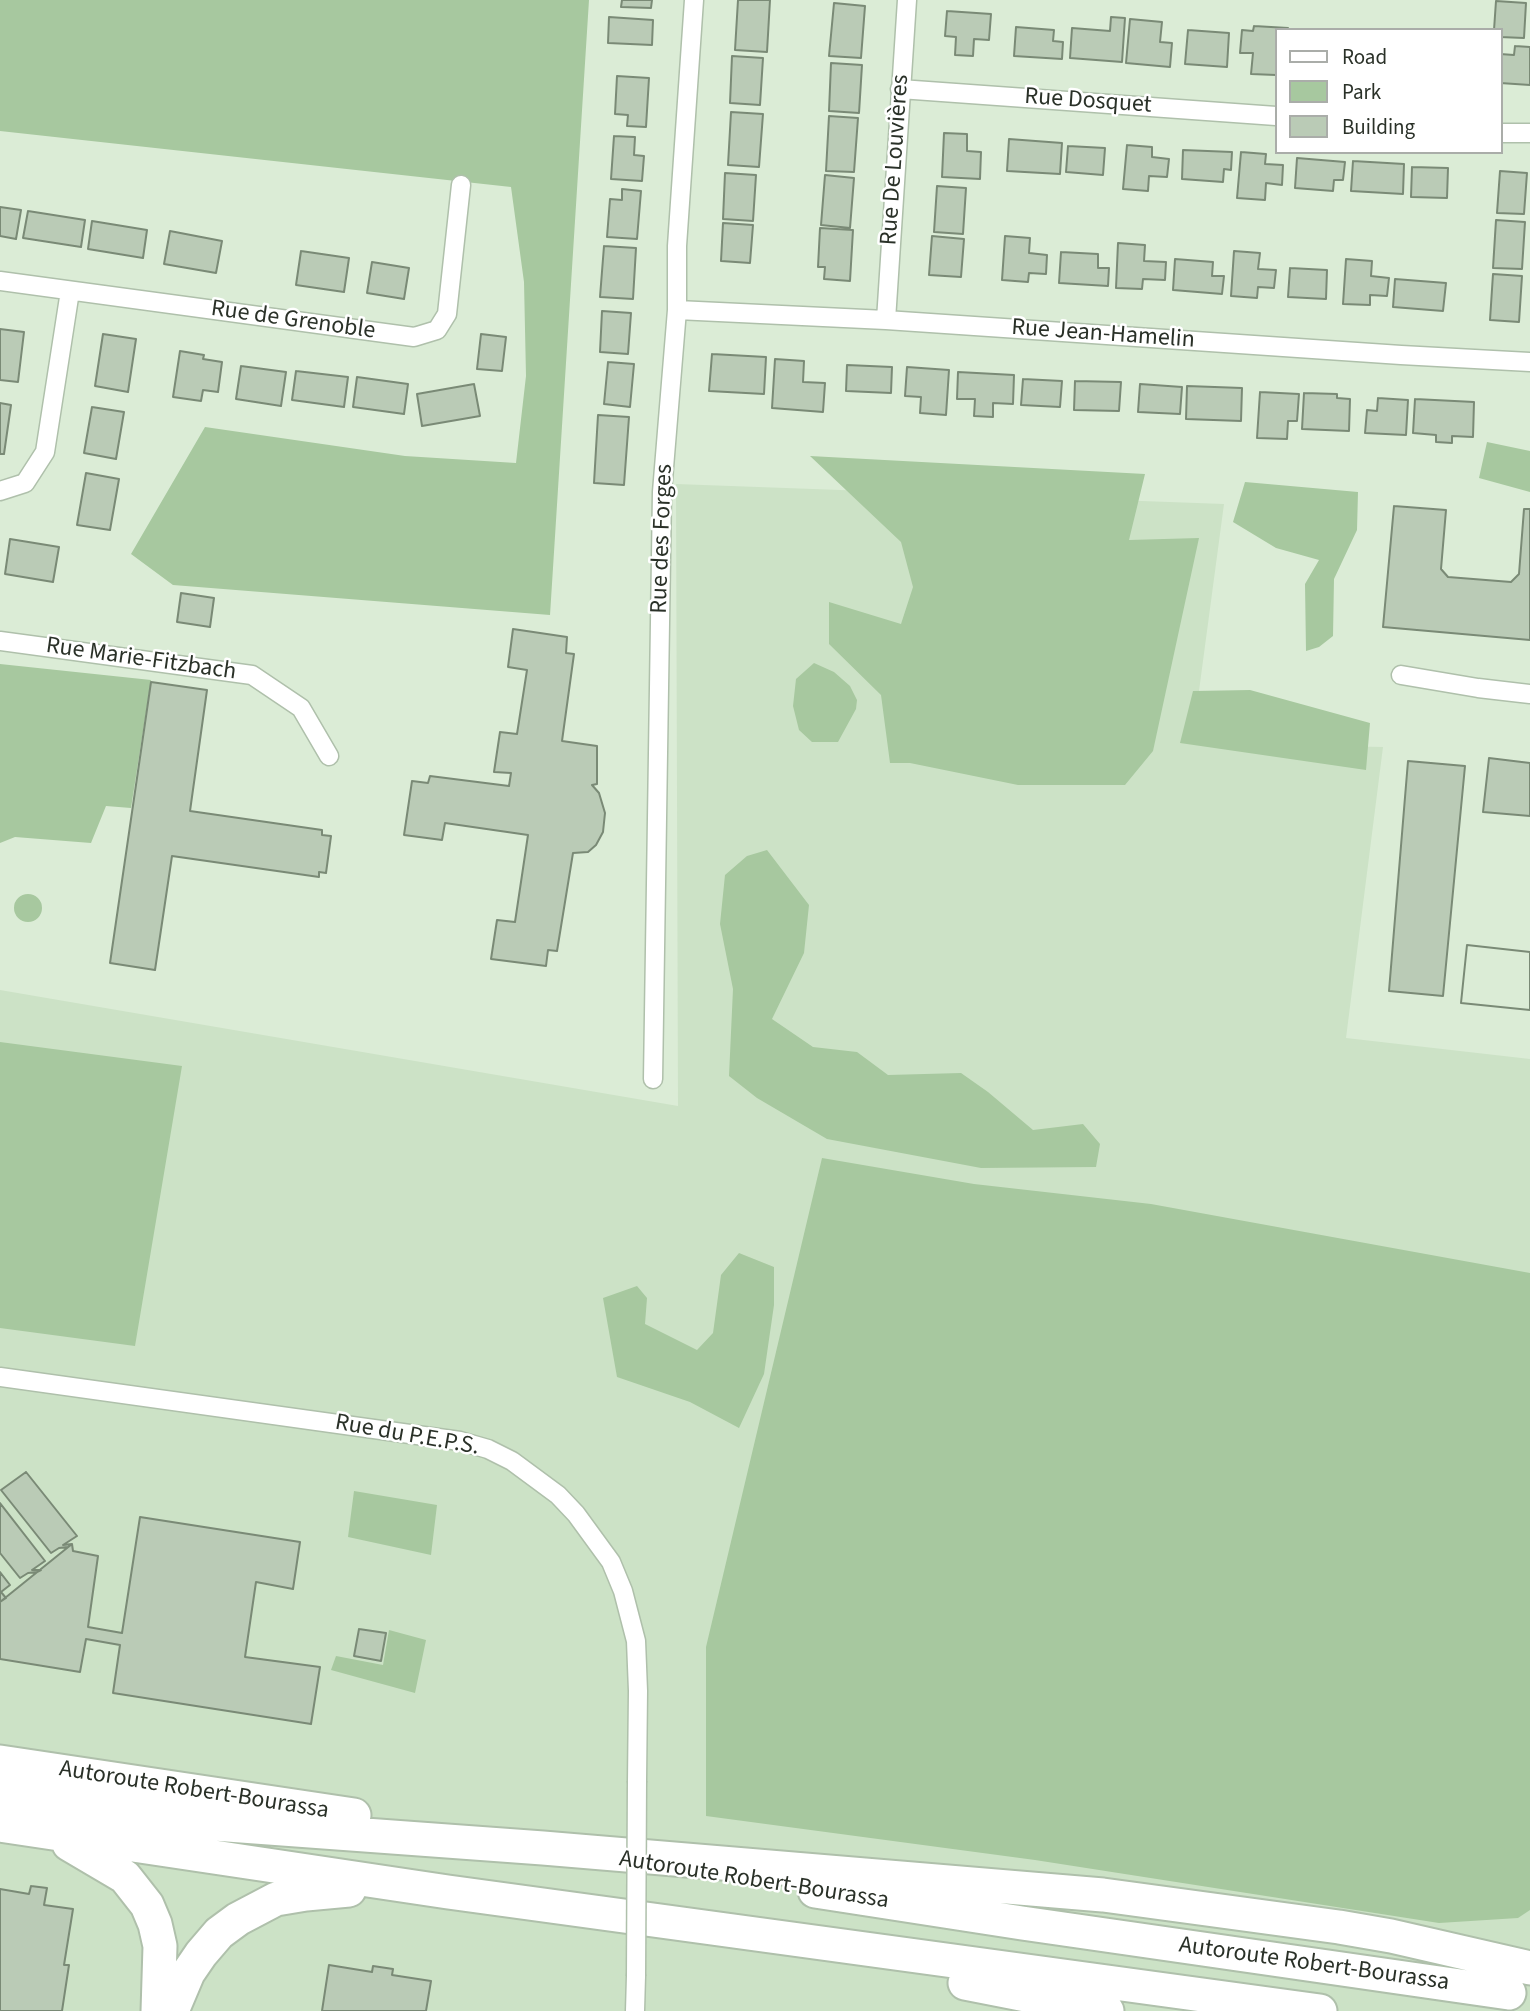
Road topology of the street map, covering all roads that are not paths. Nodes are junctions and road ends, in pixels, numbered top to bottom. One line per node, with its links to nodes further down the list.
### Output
1 (694, 0): 10 (street, Rue des Forges)
2 (907, 0): 3 (street, Rue De Louvières)
3 (901, 89): 4 (street, Rue Dosquet); 11 (street, Rue De Louvières)
4 (1274, 116)
5 (1502, 133): 6 (street)
6 (1530, 133)
7 (461, 185): 9 (street, Rue de Grenoble)
8 (0, 281): 9 (street, Rue de Grenoble)
9 (70, 291): 13 (street)
10 (677, 310): 11 (street, Rue Jean-Hamelin); 18 (street, Rue des Forges)
11 (886, 320): 12 (street, Rue Jean-Hamelin)
12 (1530, 362)
13 (0, 491)
14 (0, 641): 17 (street, Rue Marie-Fitzbach)
15 (1401, 675): 16 (street)
16 (1530, 694)
17 (329, 756)
18 (653, 1079)
19 (0, 1377): 31 (street, Rue du P.E.P.S., bridge)
20 (0, 1762): 24 (highway, Autoroute Robert-Bourassa)
21 (0, 1794): 24 (highway)
22 (0, 1825): 23 (highway, Autoroute Robert-Bourassa)
23 (41, 1832): 25 (highway, Autoroute Robert-Bourassa); 29 (highway)
24 (543, 1848): 27 (highway); 28 (highway, Autoroute Robert-Bourassa)
25 (449, 1892): 26 (highway, Autoroute Robert-Bourassa); 30 (highway)
26 (709, 1927): 32 (highway); 33 (highway, Autoroute Robert-Bourassa)
27 (1530, 1968)
28 (1509, 1993)
29 (158, 2011)
30 (172, 2011)
31 (635, 2011)
32 (1107, 2011)
33 (1320, 2011)

